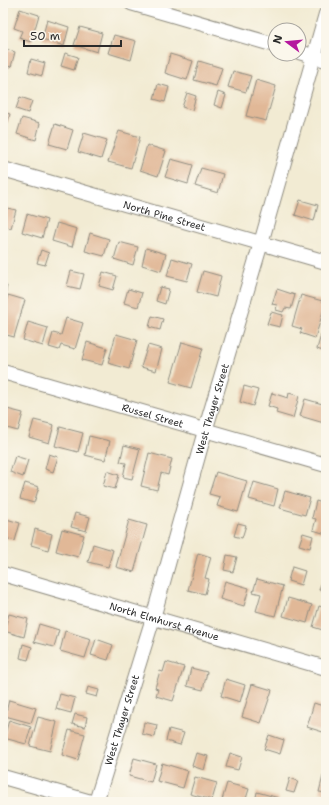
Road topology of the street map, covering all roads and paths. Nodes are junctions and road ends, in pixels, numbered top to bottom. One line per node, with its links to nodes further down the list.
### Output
1 (131, 3): 3 (street)
2 (326, 14): 5 (street, West Thayer Street)
3 (267, 43)
4 (307, 54): 5 (street)
5 (320, 58): 7 (street, West Thayer Street)
6 (3, 169): 7 (street, North Pine Street)
7 (261, 243): 8 (street, North Pine Street); 10 (street, West Thayer Street)
8 (326, 262)
9 (3, 372): 10 (street, Russel Street)
10 (205, 431): 11 (street, Russel Street); 13 (street, West Thayer Street)
11 (326, 465)
12 (3, 574): 13 (street, North Elmhurst Avenue)
13 (153, 618): 14 (street, North Elmhurst Avenue); 17 (street, West Thayer Street)
14 (326, 668)
15 (3, 777): 16 (street)
16 (91, 802)
17 (96, 802)

